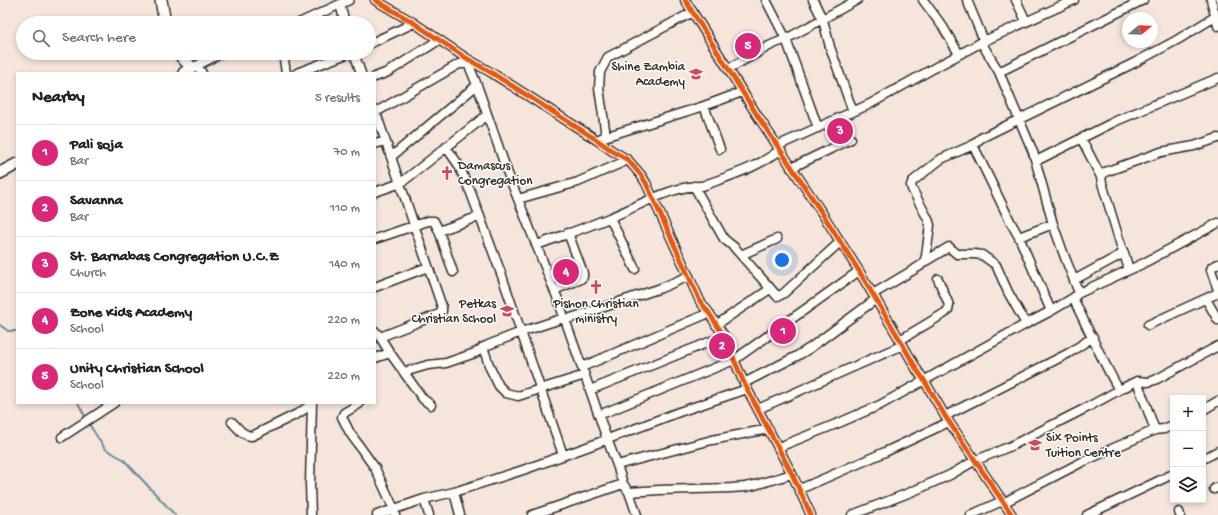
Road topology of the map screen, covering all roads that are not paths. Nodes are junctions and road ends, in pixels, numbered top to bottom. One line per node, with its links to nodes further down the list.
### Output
1 (161, 0): 17 (street)
2 (350, 0): 14 (street)
3 (375, 0): 22 (street)
4 (685, 0): 15 (street)
5 (766, 0): 24 (street)
6 (813, 0): 20 (street)
7 (858, 0): 20 (street)
8 (923, 0): 28 (street)
9 (966, 0): 27 (street)
10 (1016, 0): 21 (street)
11 (1072, 0): 21 (street)
12 (1143, 0): 40 (street)
13 (1211, 0): 16 (street)
14 (340, 4): 18 (street); 19 (street)
15 (693, 12): 36 (street); 52 (street)
16 (1216, 15): 23 (street); 50 (street)
17 (164, 16)
18 (314, 16)
19 (344, 16)
20 (823, 20): 24 (street); 47 (street)
21 (1026, 21): 27 (street)
22 (414, 23): 25 (street); 26 (street)
23 (1218, 26)
24 (786, 39): 36 (street); 51 (street)
25 (439, 40): 34 (street); 41 (street)
26 (376, 41)
27 (983, 42): 28 (street); 40 (street)
28 (959, 54): 47 (street)
29 (185, 60): 35 (street)
30 (210, 60): 35 (street)
31 (284, 60): 37 (street)
32 (331, 60): 38 (street)
33 (356, 60): 39 (street)
34 (467, 61): 43 (street); 46 (street); 56 (street)
35 (194, 70)
36 (728, 70): 44 (street)
37 (286, 72)
38 (300, 72)
39 (361, 72)
40 (999, 72): 50 (street)
41 (376, 77)
42 (1218, 78): 53 (street)
43 (477, 85): 49 (street); 63 (street)
44 (742, 92): 45 (street); 62 (street)
45 (704, 106): 52 (street); 61 (street)
46 (376, 110)
47 (853, 112): 51 (street)
48 (376, 114): 57 (street)
49 (487, 114): 60 (street); 74 (street)
50 (1019, 119): 59 (street); 65 (street)
51 (818, 128): 62 (street)
52 (606, 136): 56 (street)
53 (1081, 138): 65 (street); 69 (street)
54 (1218, 138): 69 (street)
55 (851, 139): 67 (street)
56 (597, 140): 64 (street)
57 (385, 141): 58 (street); 63 (street)
58 (376, 144)
59 (973, 145): 82 (street); 89 (street)
60 (446, 148): 70 (street); 75 (street)
61 (720, 148)
62 (779, 148): 67 (street); 71 (street)
63 (391, 157): 70 (street)
64 (628, 160): 73 (street); 74 (street)
65 (1036, 162): 78 (street)
66 (16, 165): 68 (street)
67 (791, 168): 85 (street)
68 (0, 173)
69 (1101, 177): 87 (street)
70 (400, 183): 72 (street); 79 (street)
71 (694, 186): 73 (street); 88 (street)
72 (376, 192)
73 (653, 199): 76 (street); 96 (street)
74 (518, 200): 86 (street)
75 (480, 216): 80 (street); 114 (street)
76 (610, 218): 81 (street); 92 (street)
77 (1218, 223): 93 (street)
78 (1053, 224): 82 (street); 98 (street)
79 (414, 225): 80 (street); 83 (street); 91 (street)
80 (439, 231): 95 (street)
81 (568, 233): 86 (street); 101 (street)
82 (1019, 237): 107 (street)
83 (376, 239)
84 (777, 239): 88 (street)
85 (840, 242): 94 (street); 100 (street)
86 (536, 245): 101 (street)
87 (1124, 253): 93 (street); 98 (street)
88 (741, 255): 100 (street)
89 (924, 262): 104 (street); 111 (street)
90 (1218, 264): 102 (street)
91 (428, 267): 99 (street); 115 (street)
92 (635, 268)
93 (1129, 270): 105 (street)
94 (859, 271): 104 (street); 123 (street)
95 (453, 272)
96 (688, 276): 108 (street); 109 (street)
97 (938, 280): 118 (street)
98 (1074, 280): 105 (street)
99 (376, 286)
100 (770, 289): 112 (street)
101 (554, 290): 109 (street)
102 (1218, 290)
103 (1218, 293): 106 (street)
104 (874, 296): 118 (street); 128 (street)
105 (1076, 296): 107 (street); 117 (street)
106 (1206, 299): 110 (street); 113 (street)
107 (1051, 311): 111 (street)
108 (709, 313): 112 (street); 124 (street)
109 (565, 319): 114 (street); 124 (street)
110 (1218, 320)
111 (1026, 324): 126 (street)
112 (716, 325): 116 (street)
113 (1148, 325)
114 (521, 332): 120 (street); 129 (street)
115 (378, 334): 121 (street)
116 (724, 336): 123 (street); 130 (street)
117 (1093, 337): 131 (street); 141 (street)
118 (902, 343): 126 (street); 139 (street)
119 (1218, 346): 127 (street)
120 (483, 347): 125 (street); 129 (street)
121 (390, 353): 122 (street); 125 (street)
122 (376, 358)
123 (734, 360): 128 (street); 140 (street)
124 (583, 371): 129 (street); 130 (street)
125 (404, 372): 137 (street)
126 (924, 380): 141 (street); 148 (street)
127 (1137, 381): 131 (street); 145 (street)
128 (745, 386): 139 (street); 147 (street)
129 (540, 389): 150 (street)
130 (590, 390): 140 (street)
131 (1118, 390): 152 (street)
132 (1218, 402): 138 (street)
133 (112, 404): 146 (street)
134 (311, 404): 142 (street)
135 (312, 404): 163 (street)
136 (359, 404): 162 (street)
137 (431, 405)
138 (1206, 408)
139 (758, 409): 144 (street)
140 (599, 415): 147 (street)
141 (947, 419): 152 (street); 157 (street)
142 (232, 422)
143 (1170, 426): 145 (street)
144 (769, 429): 148 (street); 153 (street)
145 (1155, 430): 161 (street)
146 (62, 437)
147 (607, 439): 150 (street); 153 (street)
148 (779, 447): 154 (street)
149 (1218, 451): 151 (street)
150 (563, 455): 158 (street)
151 (1206, 457)
152 (974, 461): 161 (street); 170 (street)
153 (617, 465): 156 (street)
154 (792, 474): 157 (street); 159 (street)
155 (1170, 475): 173 (street)
156 (624, 484): 159 (street); 167 (street)
157 (800, 489): 169 (street)
158 (454, 492): 160 (street); 166 (street)
159 (629, 492): 168 (street)
160 (424, 499): 162 (street); 165 (street)
161 (1003, 502): 171 (street); 172 (street)
162 (394, 512): 164 (street)
163 (311, 515)
164 (377, 515)
165 (429, 515)
166 (460, 515)
167 (532, 515)
168 (637, 515)
169 (811, 515)
170 (852, 515)
171 (971, 515)
172 (1012, 515)
173 (1088, 515)

